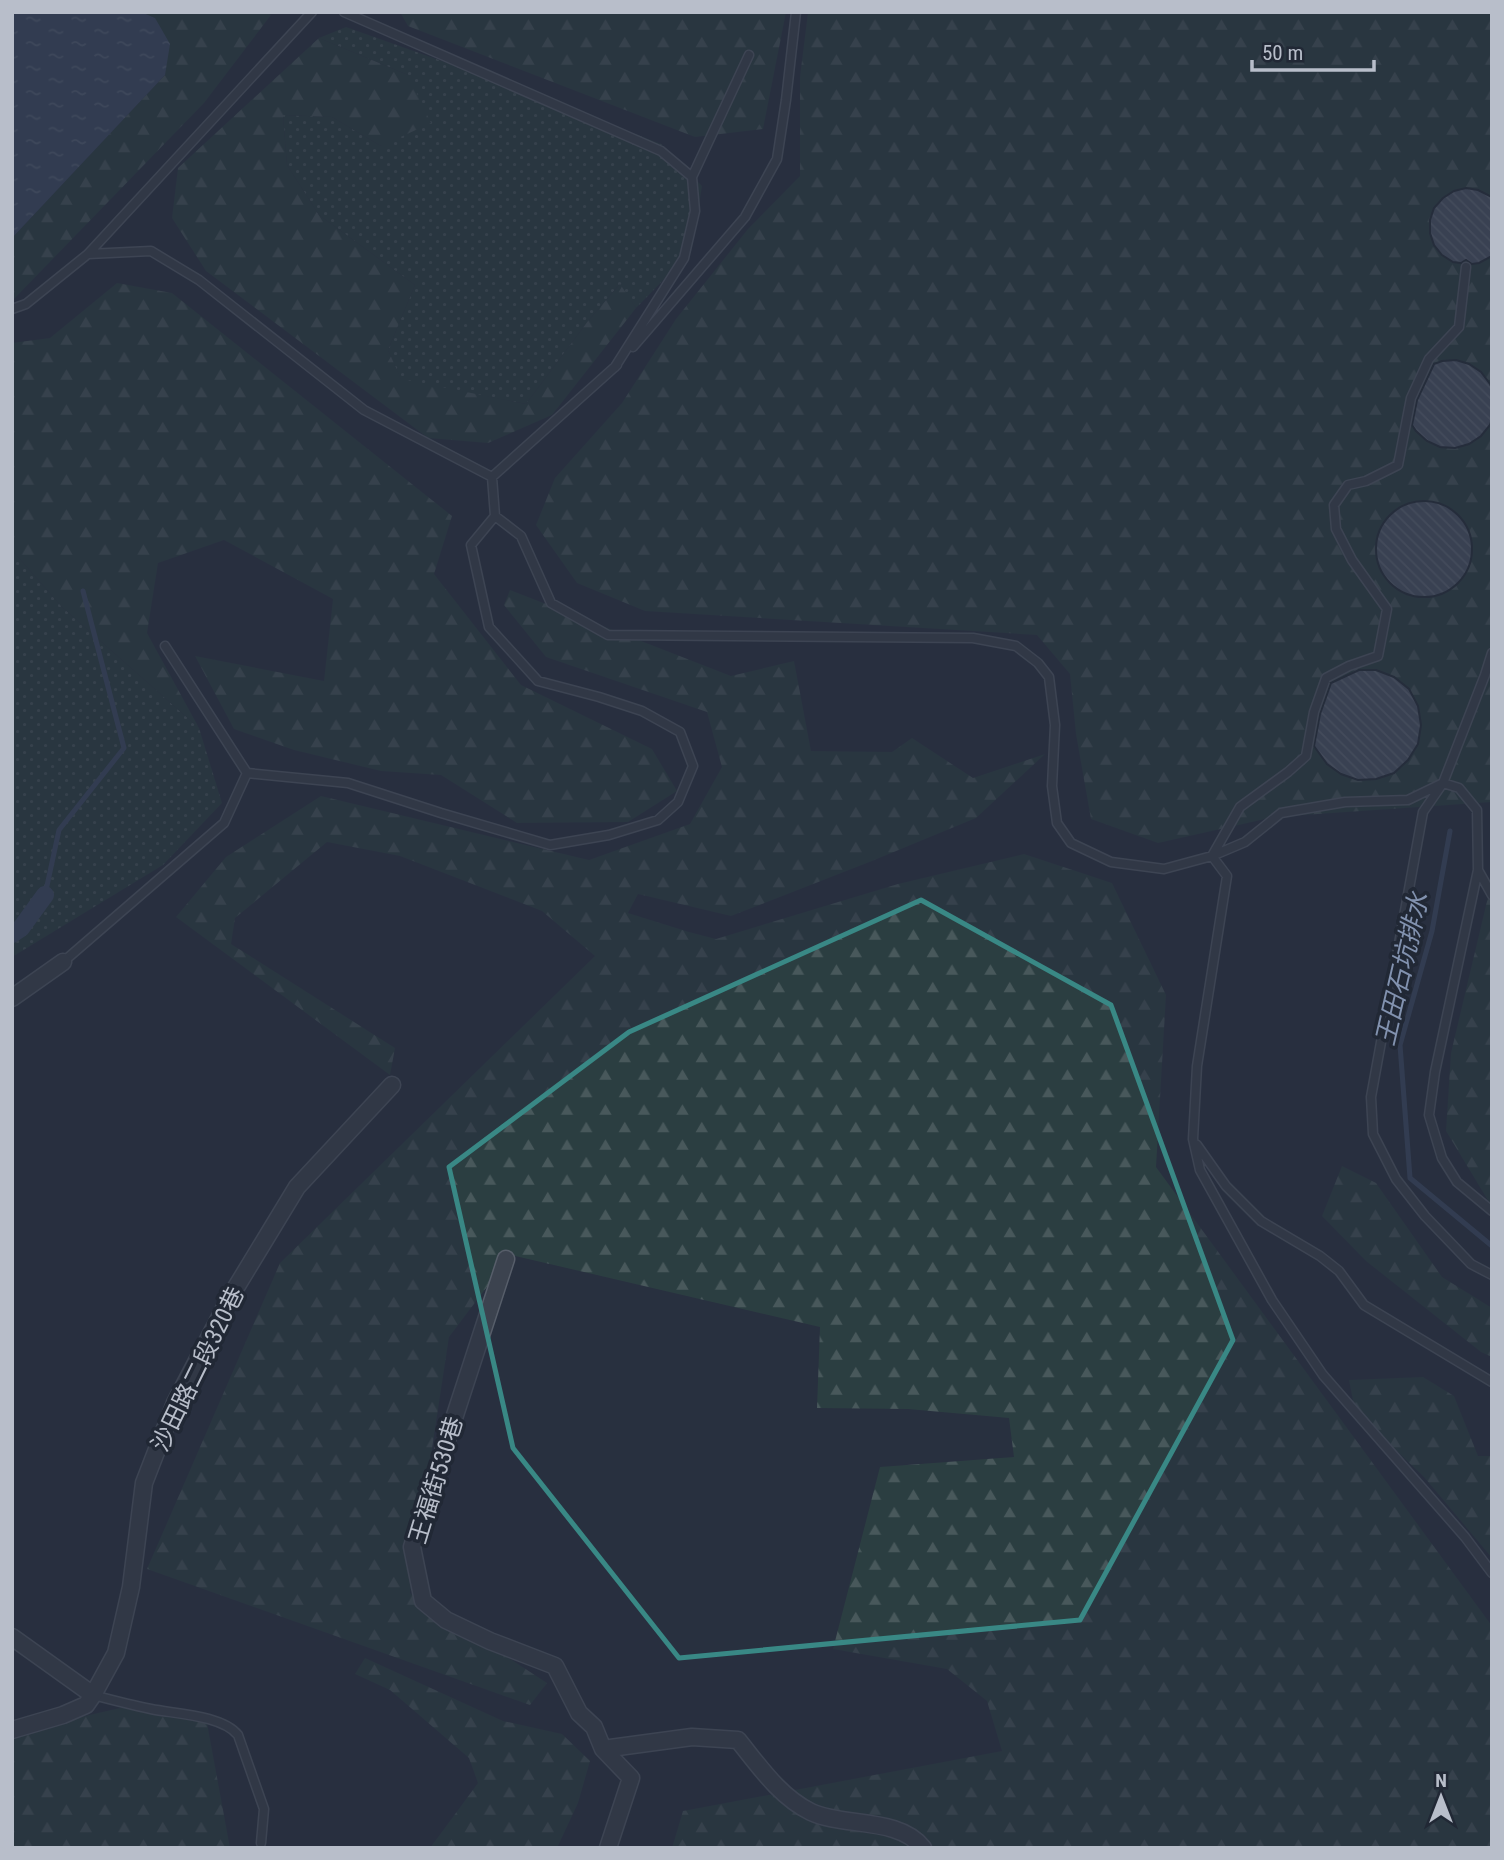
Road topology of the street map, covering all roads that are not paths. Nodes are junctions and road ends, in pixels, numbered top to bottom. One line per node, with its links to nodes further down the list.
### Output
1 (312, 12): 6 (lane)
2 (344, 12): 5 (lane)
3 (796, 12): 9 (lane)
4 (749, 55): 5 (lane)
5 (692, 177): 9 (lane)
6 (88, 254): 8 (lane); 10 (lane)
7 (1466, 267): 16 (lane)
8 (12, 309)
9 (615, 367): 10 (lane)
10 (492, 477): 11 (lane)
11 (495, 516): 14 (lane); 16 (lane)
12 (166, 646): 14 (lane)
13 (1492, 653): 15 (lane)
14 (247, 773): 19 (lane)
15 (1443, 783): 16 (lane); 17 (lane); 25 (lane)
16 (1212, 856): 22 (lane)
17 (1478, 870): 18 (lane); 23 (lane)
18 (1492, 895)
19 (63, 962): 20 (street)
20 (12, 998)
21 (392, 1085): 29 (street, 沙田路二段320巷)
22 (1193, 1139): 26 (lane); 27 (lane)
23 (1492, 1211)
24 (506, 1259): 31 (street, 王福街530巷)
25 (1492, 1275)
26 (1492, 1382)
27 (1492, 1573)
28 (12, 1637): 29 (street)
29 (93, 1695): 30 (street, 沙田路二段320巷); 32 (lane)
30 (12, 1730)
31 (603, 1749): 33 (street, 王福街530巷); 34 (street)
32 (261, 1843)
33 (608, 1848)
34 (923, 1848)

